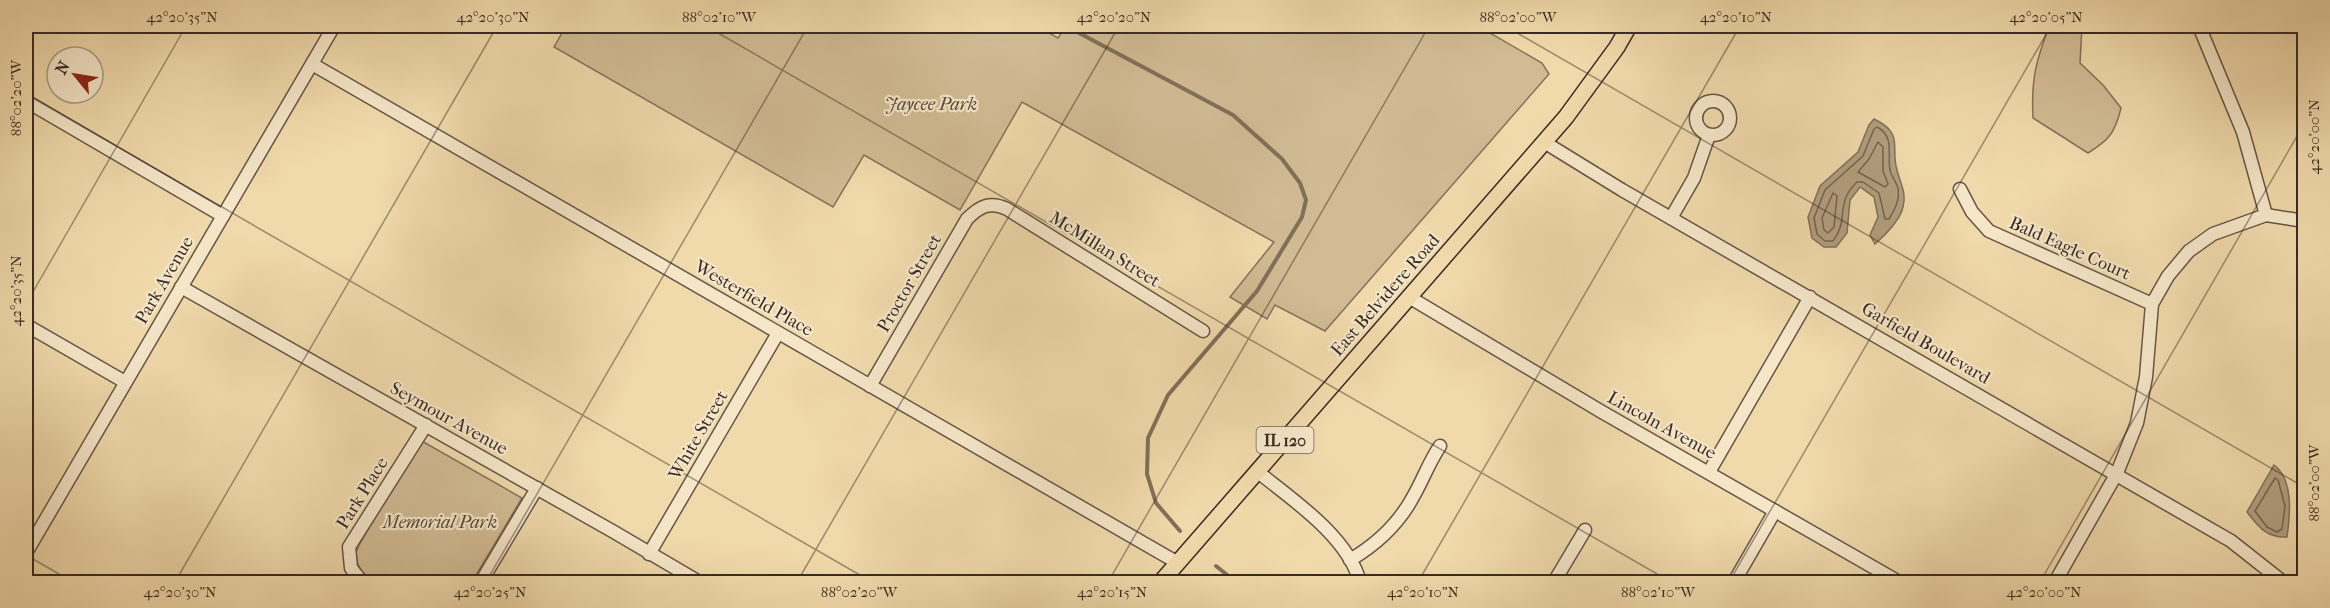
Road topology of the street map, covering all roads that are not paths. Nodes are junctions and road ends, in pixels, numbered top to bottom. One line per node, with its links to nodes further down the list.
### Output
1 (334, 26): 4 (street, Park Avenue)
2 (1629, 26): 7 (main road, East Belvidere Road / IL 120)
3 (2199, 26): 10 (street)
4 (312, 64): 11 (street, Park Avenue); 20 (street, Westerfield Place)
5 (26, 101): 11 (street)
6 (1709, 135): 12 (street)
7 (1544, 142): 12 (street, Garfield Boulevard); 15 (main road, East Belvidere Road / IL 120)
8 (1960, 189): 17 (street, Bald Eagle Court)
9 (986, 205): 19 (street, McMillan Street); 22 (street, Proctor Street)
10 (2266, 215): 13 (street); 17 (street)
11 (223, 216): 14 (street, Park Avenue)
12 (1671, 218): 16 (street, Garfield Boulevard)
13 (2304, 220)
14 (181, 287): 21 (street, Park Avenue); 23 (street, Seymour Avenue)
15 (1409, 297): 25 (main road, East Belvidere Road / IL 120); 26 (street, Lincoln Avenue)
16 (1810, 297): 26 (street); 27 (street, Garfield Boulevard)
17 (2152, 304): 27 (street)
18 (26, 325): 21 (street)
19 (1203, 331)
20 (778, 333): 22 (street, Westerfield Place); 32 (street, White Street)
21 (125, 382): 31 (street, Park Avenue)
22 (870, 386): 34 (street, Westerfield Place)
23 (426, 425): 28 (street, Seymour Avenue); 35 (street, Park Place)
24 (1440, 446): 33 (street)
25 (1258, 472): 33 (street); 34 (main road, East Belvidere Road / IL 120)
26 (1709, 472): 29 (street, Lincoln Avenue)
27 (2117, 474): 43 (street); 44 (street, Garfield Boulevard)
28 (537, 488): 32 (street, Seymour Avenue); 36 (street)
29 (1775, 511): 41 (street); 42 (street, Lincoln Avenue)
30 (1585, 530): 40 (street)
31 (26, 552)
32 (649, 554): 37 (street, Seymour Avenue)
33 (1350, 560): 39 (street)
34 (1178, 563): 38 (main road, East Belvidere Road / IL 120)
35 (362, 582)
36 (481, 582)
37 (699, 582)
38 (1161, 582)
39 (1360, 582)
40 (1554, 582)
41 (1734, 582)
42 (1899, 582)
43 (2055, 582)
44 (2283, 582)

